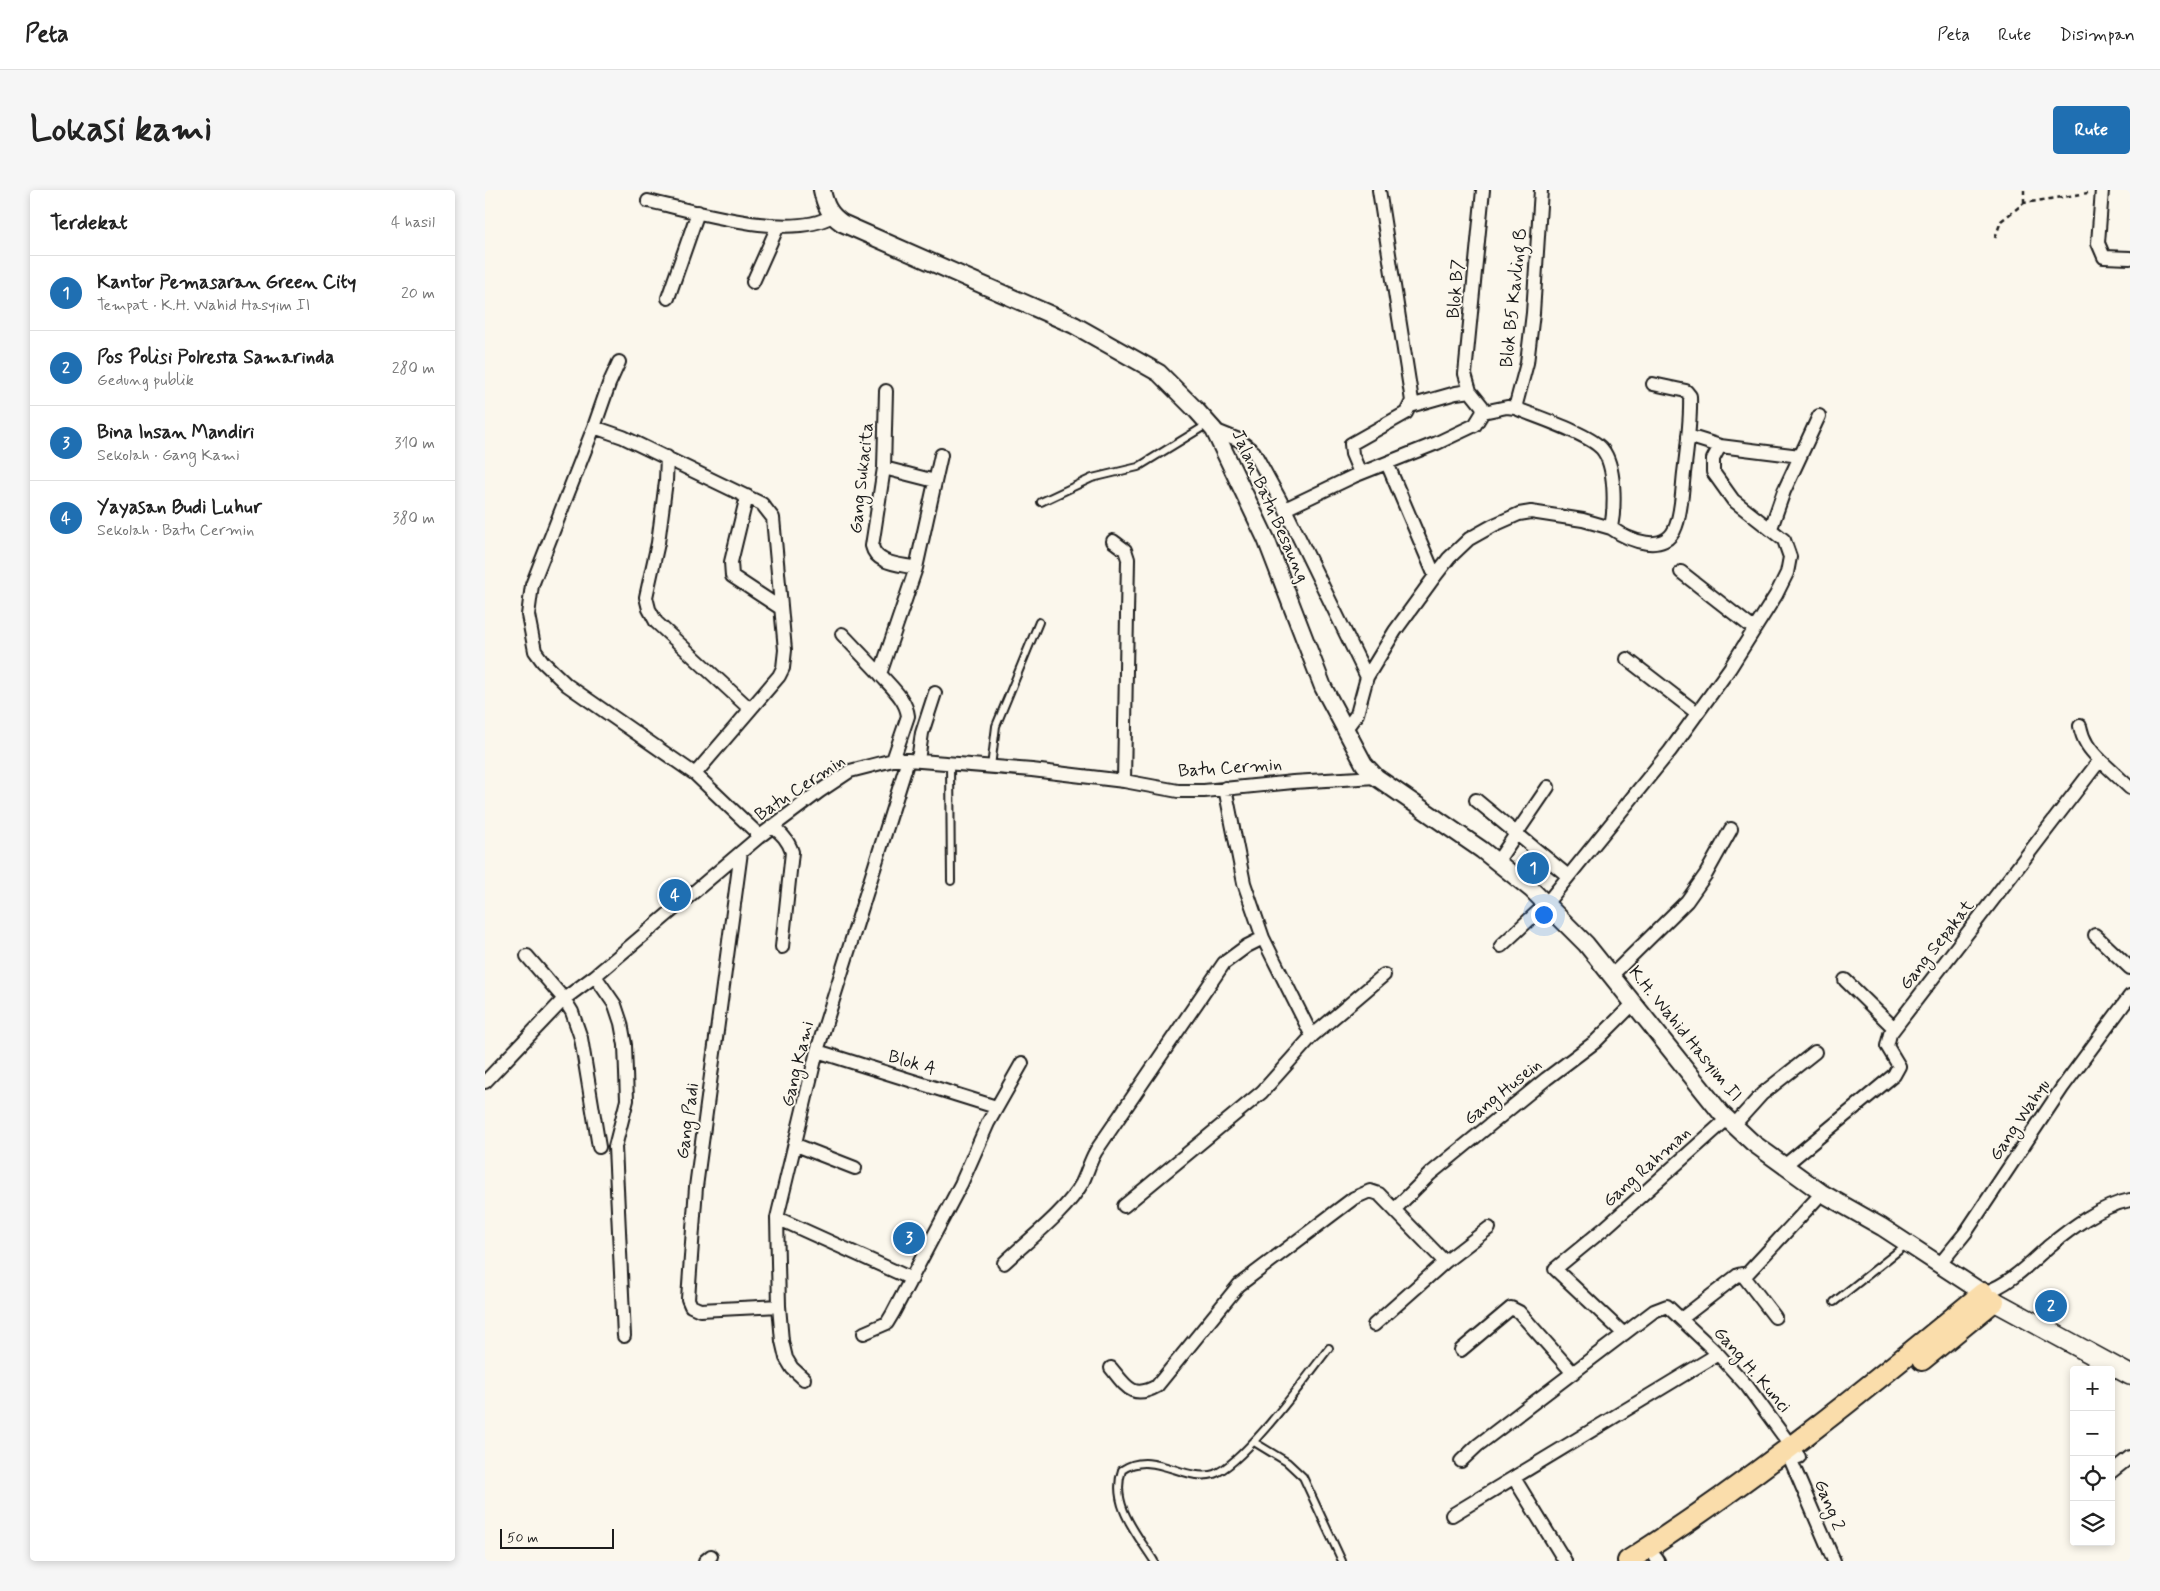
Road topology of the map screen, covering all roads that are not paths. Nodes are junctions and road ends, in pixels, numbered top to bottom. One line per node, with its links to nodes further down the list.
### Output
1 (821, 190): 8 (street)
2 (1379, 190): 17 (street)
3 (1483, 190): 16 (street, Blok B7)
4 (1541, 190): 18 (street, Blok B5 Kavling B)
5 (2102, 191): 10 (street)
6 (648, 201): 7 (street)
7 (698, 212): 9 (street); 12 (street)
8 (832, 216): 9 (street); 22 (street, Jalan Batu Besaung)
9 (778, 226): 11 (street)
10 (2130, 258)
11 (753, 282)
12 (668, 298)
13 (619, 362): 21 (street)
14 (1653, 384): 23 (street)
15 (886, 391): 29 (street, Gang Sukacita)
16 (1470, 391): 17 (street); 19 (street)
17 (1410, 406): 30 (street)
18 (1515, 408): 19 (street); 35 (street)
19 (1483, 412): 28 (street)
20 (1819, 416): 26 (street)
21 (594, 427): 27 (street); 58 (street)
22 (1211, 427): 33 (lane); 34 (street); 52 (street, Jalan Batu Besaung)
23 (1688, 436): 24 (street); 35 (street)
24 (1720, 446): 26 (street); 36 (street)
25 (941, 455): 31 (street)
26 (1800, 456): 36 (street)
27 (667, 457): 32 (street); 49 (street)
28 (1387, 463): 30 (street); 40 (street)
29 (884, 468): 31 (street); 38 (street, Gang Sukacita)
30 (1360, 474): 34 (street)
31 (935, 482): 38 (street)
32 (747, 496): 41 (street); 41 (street)
33 (1041, 502)
34 (1285, 509): 47 (street)
35 (1611, 528): 40 (street)
36 (1771, 528): 43 (street)
37 (1113, 541): 60 (street)
38 (916, 568): 46 (street)
39 (1681, 572): 43 (street)
40 (1435, 576): 47 (street)
41 (779, 607): 49 (street)
42 (1039, 622): 57 (lane)
43 (1753, 629): 50 (street)
44 (841, 634): 46 (street)
45 (1627, 659): 50 (street)
46 (880, 674): 53 (street)
47 (1367, 677): 52 (street)
48 (935, 693): 54 (street, Gang Kami)
49 (750, 709): 58 (street)
50 (1697, 713): 71 (street)
51 (2080, 726): 55 (street)
52 (1345, 730): 59 (street, Jalan Batu Besaung)
53 (893, 760): 54 (street, Batu Cermin); 65 (street, Batu Cermin)
54 (913, 760): 56 (street, Batu Cermin); 89 (street, Gang Kami)
55 (2100, 760): 63 (street); 87 (street, Gang Sepakat)
56 (950, 763): 57 (street, Batu Cermin); 72 (lane)
57 (991, 767): 60 (street, Batu Cermin)
58 (695, 774): 68 (street)
59 (1375, 777): 62 (street, Batu Cermin); 70 (street, K.H. Wahid Hasyim II)
60 (1124, 782): 62 (street, Batu Cermin)
61 (1548, 787): 67 (street)
62 (1225, 788): 75 (street)
63 (2130, 788)
64 (1476, 800): 67 (street)
65 (772, 826): 68 (street, Batu Cermin); 76 (street)
66 (1731, 830): 81 (street)
67 (1516, 833): 70 (street); 71 (street)
68 (760, 836): 69 (street, Batu Cermin)
69 (741, 852): 82 (street, Batu Cermin); 113 (street, Gang Padi)
70 (1497, 862): 73 (street, K.H. Wahid Hasyim II)
71 (1568, 876): 73 (street)
72 (951, 881)
73 (1546, 904): 77 (street); 81 (street, K.H. Wahid Hasyim II)
74 (2095, 935): 79 (street)
75 (1263, 938): 88 (street); 107 (street)
76 (782, 946)
77 (1501, 946)
78 (527, 956): 85 (street)
79 (2130, 968)
80 (1384, 975): 88 (street)
81 (1612, 975): 86 (street, K.H. Wahid Hasyim II)
82 (595, 976): 85 (street, Batu Cermin); 119 (street)
83 (1845, 980): 87 (street)
84 (2130, 996): 108 (street, Gang Wahyu)
85 (564, 999): 92 (street, Batu Cermin); 96 (street)
86 (1634, 1003): 94 (street, K.H. Wahid Hasyim II); 102 (street, Gang Husein)
87 (1894, 1028): 97 (street, Gang Sepakat)
88 (1312, 1036): 101 (street)
89 (817, 1051): 93 (street, Blok A); 95 (street, Gang Kami)
90 (1815, 1052): 94 (street, Gang Rahman)
91 (1022, 1063): 93 (street)
92 (485, 1082)
93 (997, 1107): 110 (street)
94 (1731, 1122): 97 (street, K.H. Wahid Hasyim II); 118 (street, Gang Rahman)
95 (796, 1145): 98 (street); 103 (street, Gang Kami)
96 (599, 1147)
97 (1784, 1166): 99 (street, K.H. Wahid Hasyim II)
98 (855, 1168)
99 (1822, 1193): 105 (street, K.H. Wahid Hasyim II); 109 (street)
100 (2130, 1200): 111 (street)
101 (1125, 1206)
102 (1395, 1210): 106 (street); 123 (street)
103 (777, 1218): 110 (street); 113 (street, Gang Kami)
104 (1489, 1228): 106 (street)
105 (1908, 1244): 108 (street, K.H. Wahid Hasyim II); 112 (lane)
106 (1445, 1262): 116 (street)
107 (1004, 1263)
108 (1940, 1264): 111 (street, K.H. Wahid Hasyim II)
109 (1745, 1276): 114 (street); 115 (street)
110 (912, 1279): 117 (street)
111 (1991, 1294): 125 (main road); 128 (main road)
112 (1834, 1302)
113 (779, 1306): 126 (street, Gang Kami)
114 (1677, 1315): 118 (street); 122 (street, Gang H. Kunci)
115 (1775, 1317)
116 (1373, 1325)
117 (864, 1333)
118 (1624, 1334): 124 (street)
119 (624, 1336)
120 (1329, 1348): 127 (lane)
121 (1461, 1350): 124 (street)
122 (1718, 1354): 128 (street, Gang H. Kunci); 132 (street)
123 (1111, 1368)
124 (1573, 1373): 130 (street)
125 (2130, 1375)
126 (805, 1379)
127 (1254, 1442): 135 (lane); 136 (lane)
128 (1795, 1456): 134 (main road); 138 (main road); 139 (street, Gang 2)
129 (2130, 1457): 131 (street)
130 (1461, 1462)
131 (2115, 1469)
132 (1514, 1478): 133 (street); 137 (street)
133 (1452, 1515)
134 (1655, 1560)
135 (1155, 1561)
136 (1342, 1561)
137 (1565, 1561)
138 (1628, 1561)
139 (1834, 1561)

